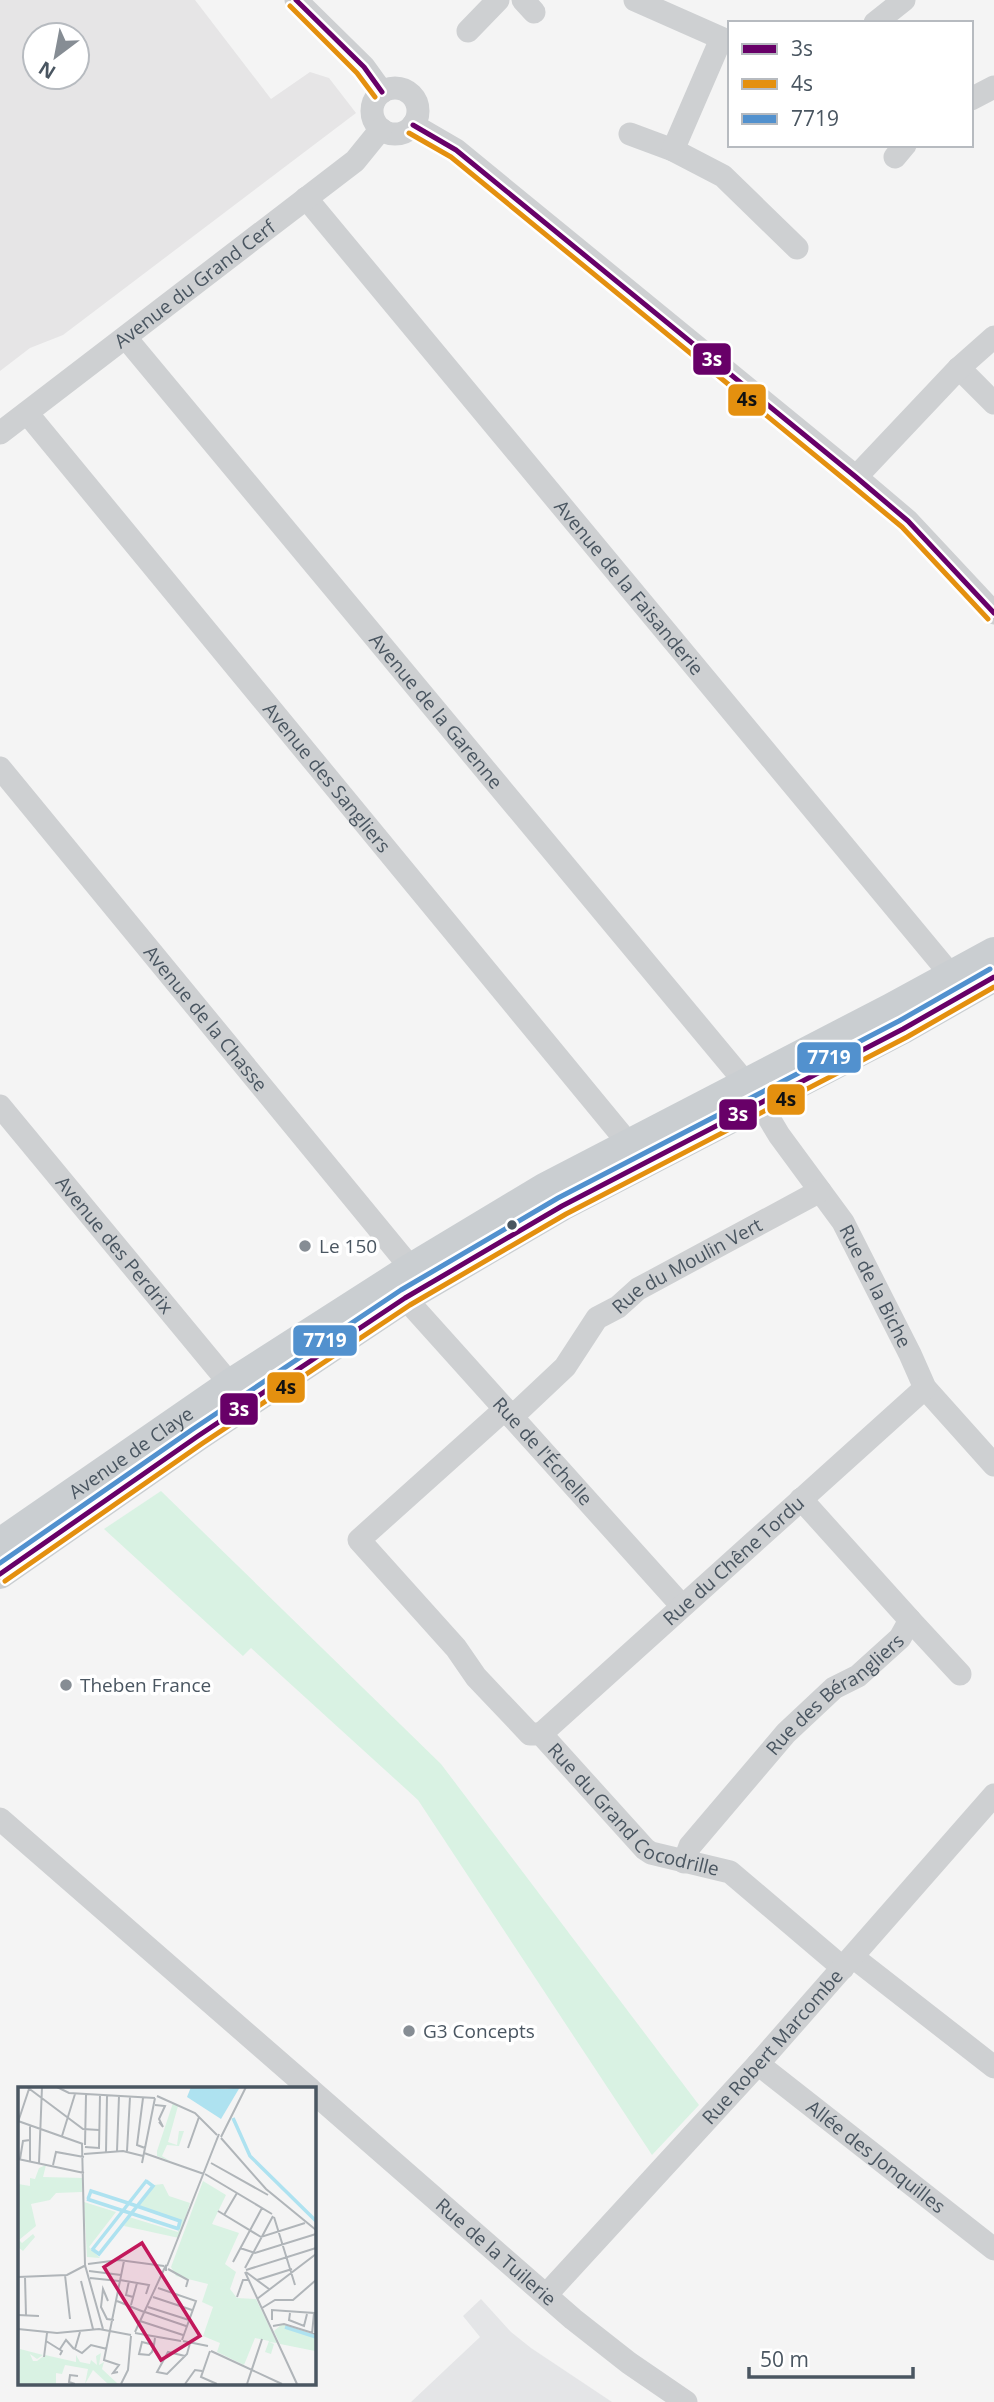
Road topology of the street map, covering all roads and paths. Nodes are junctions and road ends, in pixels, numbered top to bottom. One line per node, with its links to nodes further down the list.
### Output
1 (296, 0): 9 (street)
2 (498, 0): 6 (street)
3 (635, 0): 7 (street)
4 (904, 0): 5 (street)
5 (878, 21)
6 (468, 31)
7 (725, 41): 14 (street)
8 (994, 87): 10 (street)
9 (382, 92): 11 (street); 12 (street)
10 (973, 98)
11 (413, 125): 12 (street); 23 (street)
12 (381, 129): 15 (street, Avenue du Grand Cerf)
13 (631, 134): 14 (street)
14 (673, 150): 16 (street)
15 (306, 198): 18 (street, Avenue du Grand Cerf); 27 (street, Avenue de la Faisanderie)
16 (797, 248)
17 (994, 337): 19 (street)
18 (126, 338): 21 (street, Avenue du Grand Cerf); 29 (street, Avenue de la Garenne)
19 (959, 368): 20 (street); 23 (street)
20 (994, 403)
21 (27, 412): 22 (street, Avenue du Grand Cerf); 31 (street, Avenue des Sangliers)
22 (0, 433)
23 (856, 477): 24 (street)
24 (994, 613)
25 (0, 768): 33 (street, Avenue de la Chasse)
26 (994, 952): 27 (main road, Avenue de Claye)
27 (951, 975): 29 (main road, Avenue de Claye)
28 (994, 976): 29 (main road, Avenue de Claye)
29 (753, 1093): 31 (main road, Avenue de Claye); 32 (street, Rue de la Biche); 34 (main road, Avenue de Claye)
30 (0, 1106): 35 (street, Avenue des Perdrix)
31 (629, 1144): 33 (main road, Avenue de Claye)
32 (820, 1191): 36 (street, Rue de la Biche); 37 (street, Rue du Moulin Vert)
33 (411, 1268): 35 (main road, Avenue de Claye)
34 (405, 1298): 37 (street, Rue de l'Échelle); 42 (main road, Avenue de Claye)
35 (230, 1384): 41 (main road, Avenue de Claye)
36 (925, 1388): 38 (street, Rue de la Biche); 39 (street, Rue du Chêne Tordu)
37 (509, 1413): 40 (street, Rue du Moulin Vert); 43 (street, Rue de l'Échelle)
38 (994, 1465)
39 (801, 1499): 43 (street, Rue du Chêne Tordu); 44 (street, Rue des Bérangliers)
40 (359, 1540): 46 (street, Rue du Grand Cocodrille)
41 (0, 1543)
42 (0, 1574)
43 (682, 1606): 46 (street, Rue du Chêne Tordu)
44 (910, 1620): 45 (street); 49 (street, Rue des Bérangliers)
45 (960, 1674)
46 (541, 1734): 49 (street, Rue du Grand Cocodrille)
47 (994, 1796): 50 (street, Rue Robert Marcombe)
48 (0, 1819): 53 (street, Rue de la Tuilerie)
49 (684, 1862): 50 (street, Rue du Grand Cocodrille)
50 (848, 1963): 51 (street, Rue Robert Marcombe); 52 (street, Rue du Grand Cocodrille)
51 (758, 2064): 55 (street, Allée des Jonquilles); 56 (street, Rue Robert Marcombe)
52 (994, 2067)
53 (309, 2087)
54 (315, 2093): 56 (street, Rue de la Tuilerie)
55 (994, 2249)
56 (546, 2295): 57 (street, Rue de la Tuilerie)
57 (686, 2402)

